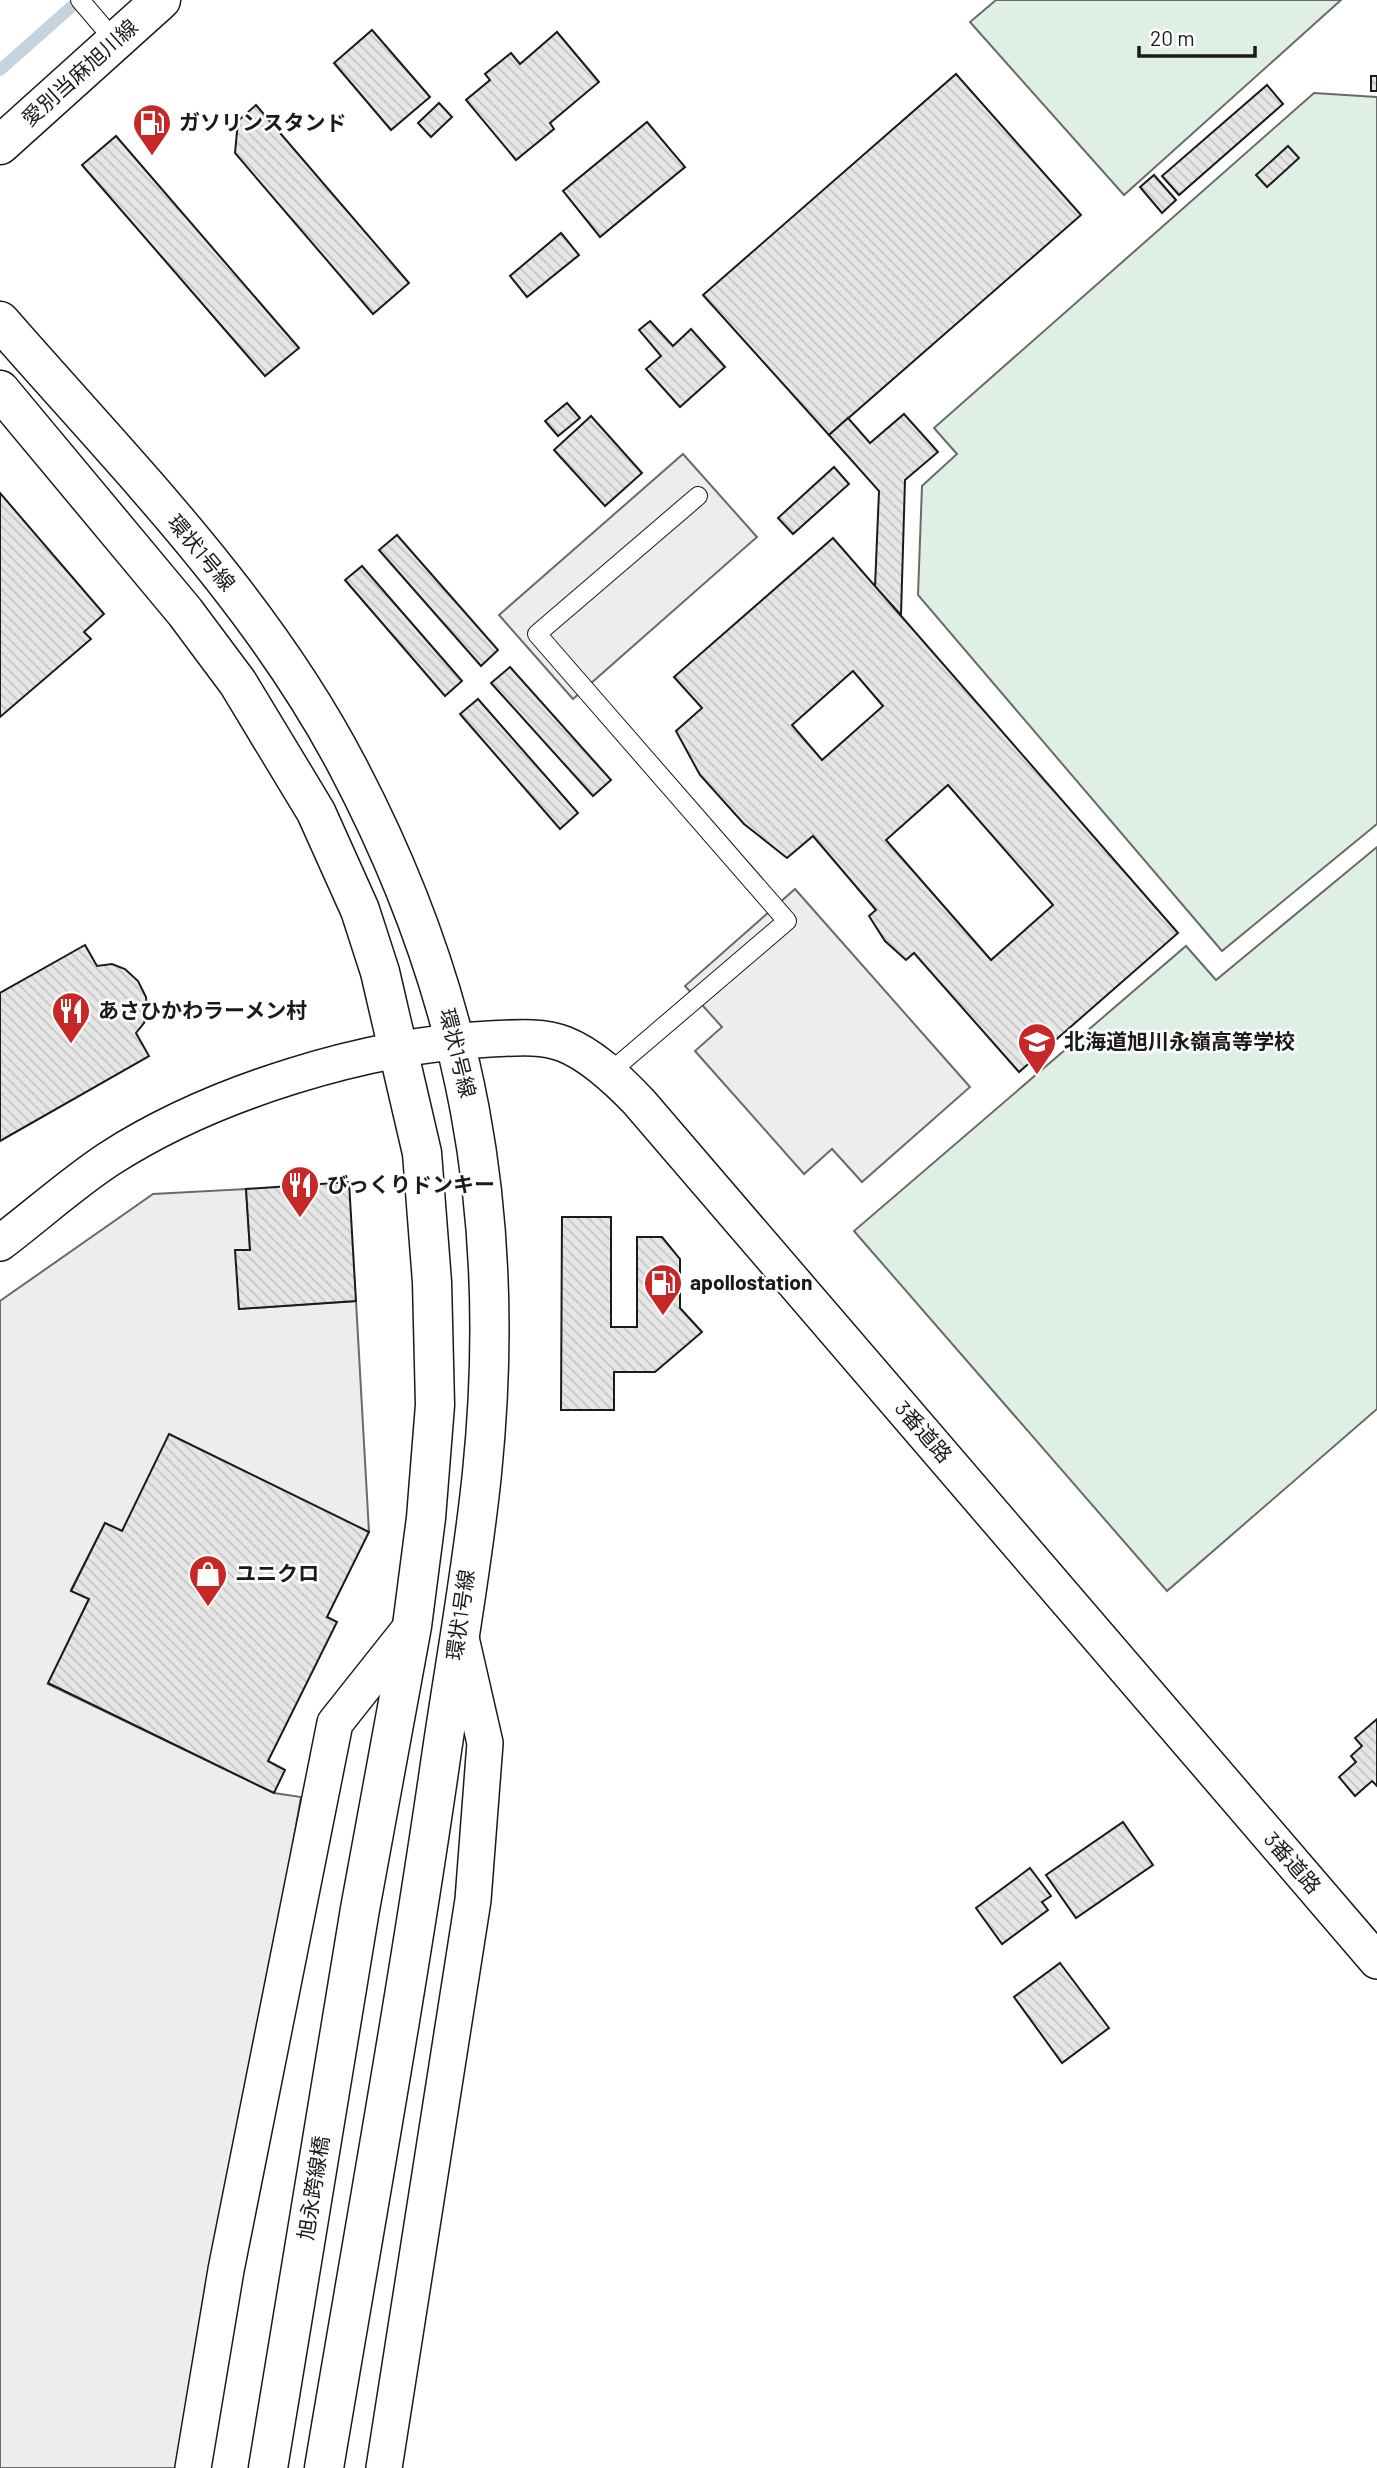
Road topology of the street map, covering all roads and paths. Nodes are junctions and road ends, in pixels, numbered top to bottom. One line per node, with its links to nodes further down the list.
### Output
1 (161, 0): 2 (main road, 愛別当麻旭川線)
2 (95, 18): 3 (main road, 愛別当麻旭川線)
3 (0, 145)
4 (0, 321): 7 (main road, 環状1号線)
5 (0, 390): 8 (main road)
6 (698, 496): 9 (lane)
7 (457, 1041): 8 (street, 3番道路); 9 (street, 3番道路); 12 (main road, 環状1号線)
8 (400, 1052): 10 (street, 3番道路); 11 (main road)
9 (609, 1073): 13 (street, 3番道路)
10 (0, 1243)
11 (412, 1626): 14 (street); 15 (main road, 旭永跨線橋)
12 (459, 1629): 16 (main road, 環状1号線); 17 (street)
13 (1377, 1961)
14 (192, 2468)
15 (268, 2468)
16 (324, 2468)
17 (384, 2468)

